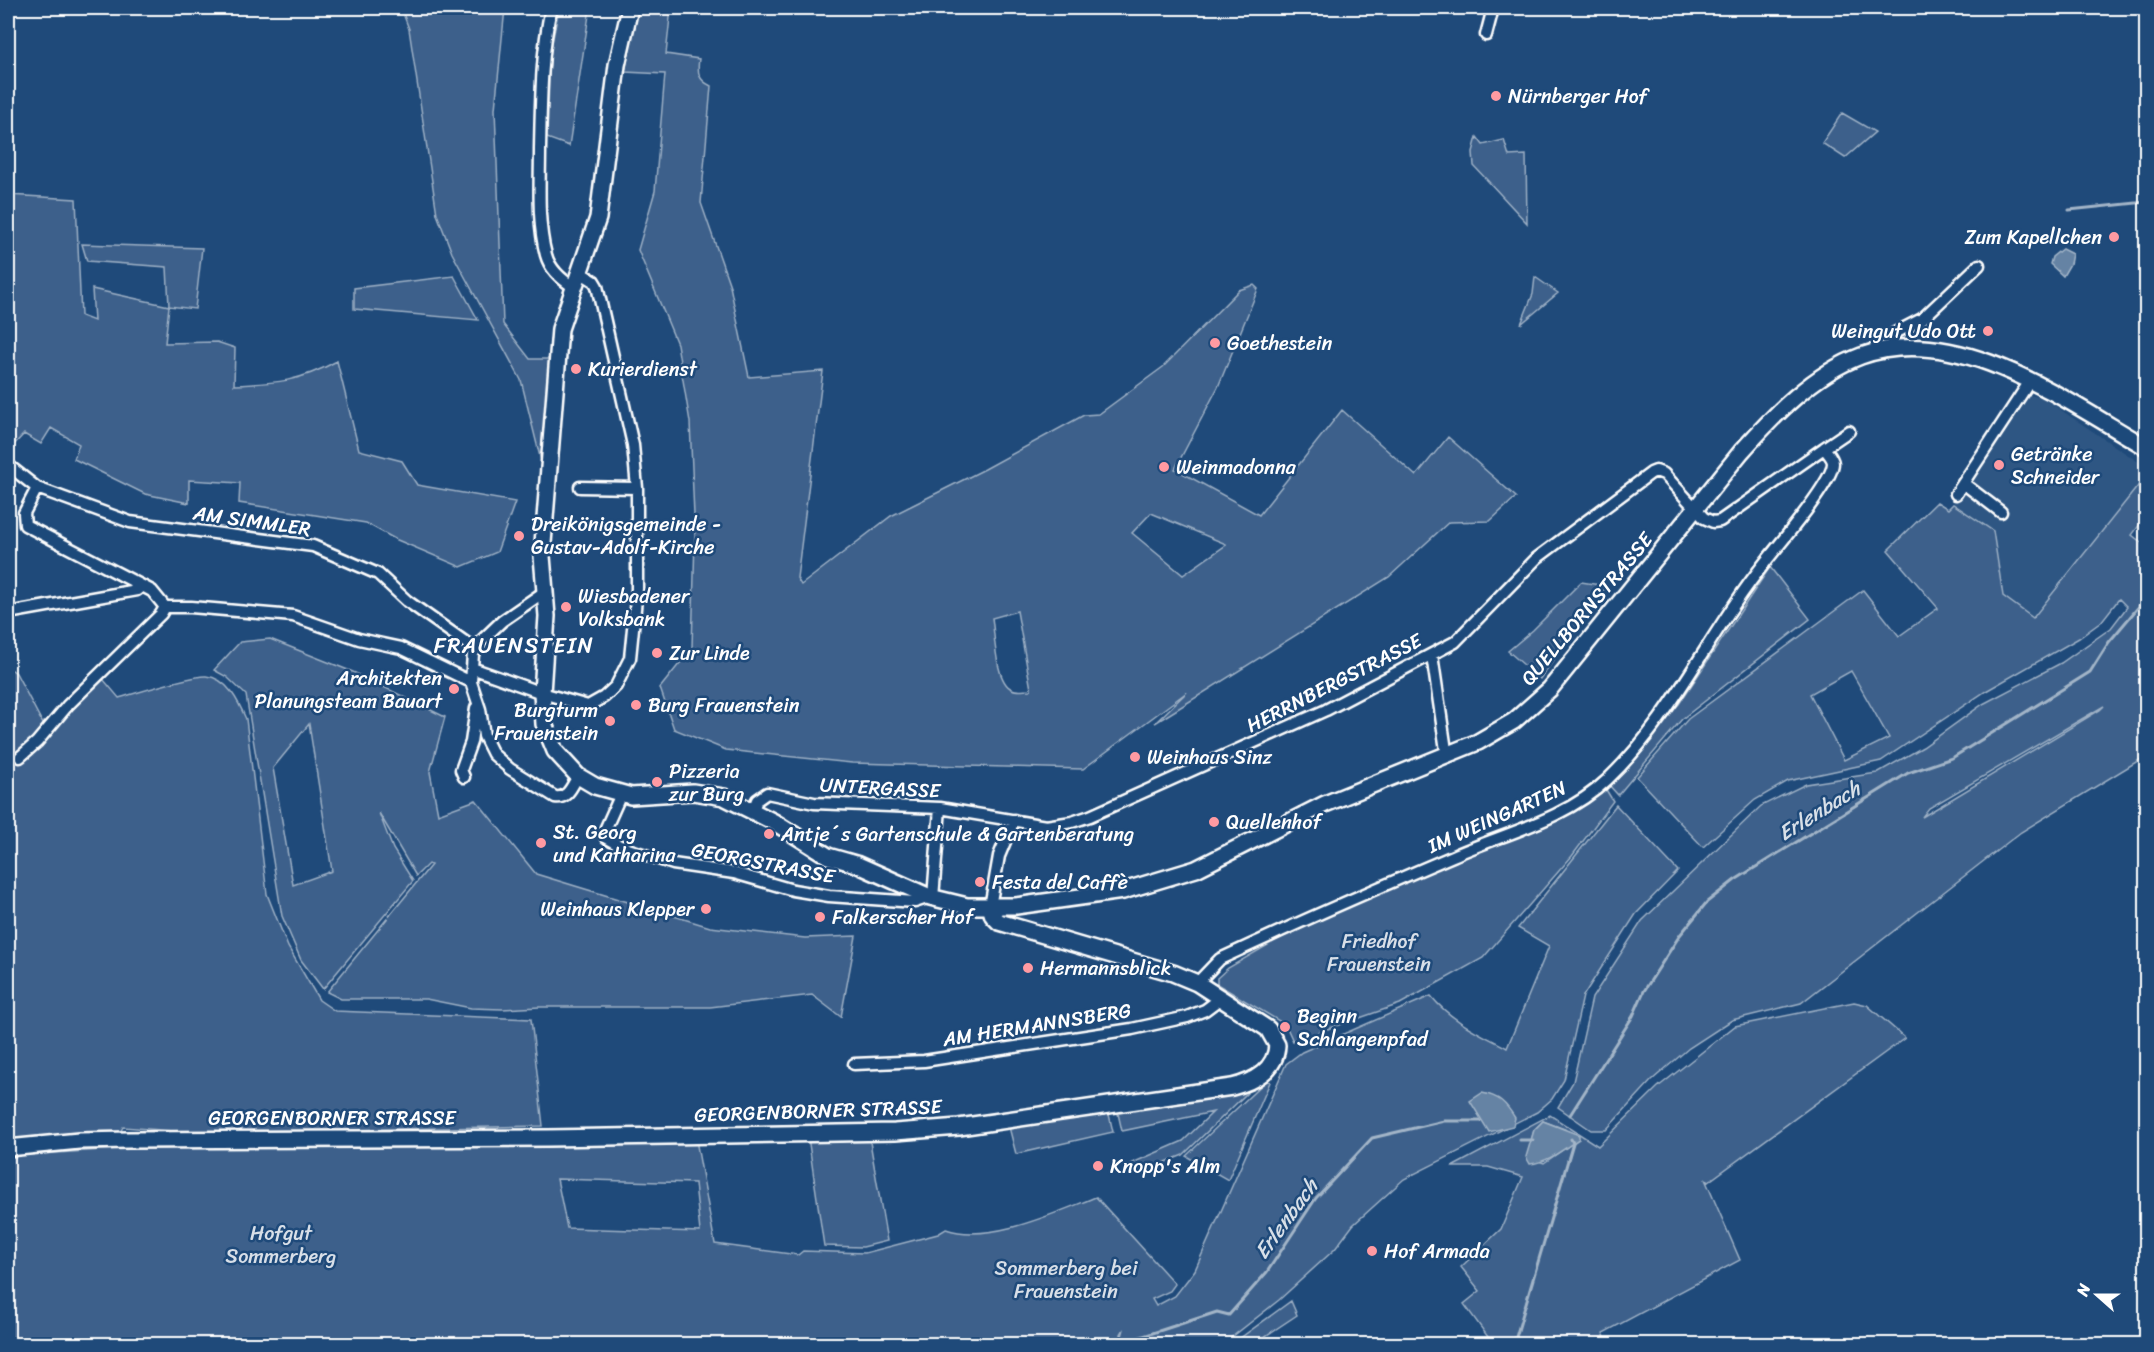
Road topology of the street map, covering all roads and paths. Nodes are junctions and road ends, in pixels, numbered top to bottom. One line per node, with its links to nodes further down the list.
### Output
1 (551, 8): 6 (street)
2 (630, 8): 6 (main road)
3 (1489, 8): 4 (street)
4 (1486, 35)
5 (1979, 265): 7 (street)
6 (578, 281): 16 (street); 21 (main road)
7 (1889, 349): 8 (main road, QUELLBORNSTRASSE); 18 (main road, QUELLBORNSTRASSE)
8 (2030, 381): 10 (main road, QUELLBORNSTRASSE); 13 (street)
9 (1849, 431): 11 (street)
10 (2146, 447)
11 (1824, 448): 18 (street); 40 (street, IM WEINGARTEN)
12 (8, 465): 15 (street, AM SIMMLER)
13 (1963, 483): 17 (street); 19 (street)
14 (580, 487): 16 (street)
15 (37, 488): 20 (street); 24 (street, AM SIMMLER)
16 (637, 488): 28 (street)
17 (1956, 494)
18 (1694, 510): 25 (street, HERRNBERGSTRASSE); 31 (main road, QUELLBORNSTRASSE)
19 (2001, 512)
20 (142, 586): 22 (street); 23 (street)
21 (544, 592): 24 (street); 28 (main road)
22 (165, 608): 27 (street); 30 (street)
23 (8, 613)
24 (475, 649): 26 (street)
25 (1432, 655): 31 (street); 37 (street, HERRNBERGSTRASSE)
26 (472, 668): 27 (street); 28 (street)
27 (471, 682): 29 (street)
28 (542, 693): 32 (main road)
29 (478, 701): 32 (street); 33 (street)
30 (20, 757)
31 (1447, 757): 39 (main road, QUELLBORNSTRASSE)
32 (578, 776): 34 (main road, QUELLBORNSTRASSE)
33 (464, 777)
34 (621, 794): 36 (main road, QUELLBORNSTRASSE); 38 (street, GEORGSTRASSE)
35 (940, 808): 36 (street, UNTERGASSE); 37 (street, UNTERGASSE); 38 (street)
36 (753, 810): 38 (main road, QUELLBORNSTRASSE)
37 (1014, 820): 39 (street)
38 (931, 898): 39 (main road, QUELLBORNSTRASSE)
39 (990, 908): 40 (main road, GEORGENBORNER STRASSE)
40 (1197, 983): 41 (main road, GEORGENBORNER STRASSE)
41 (1221, 998): 42 (street, AM HERMANNSBERG); 43 (main road, GEORGENBORNER STRASSE)
42 (854, 1064)
43 (8, 1148)

